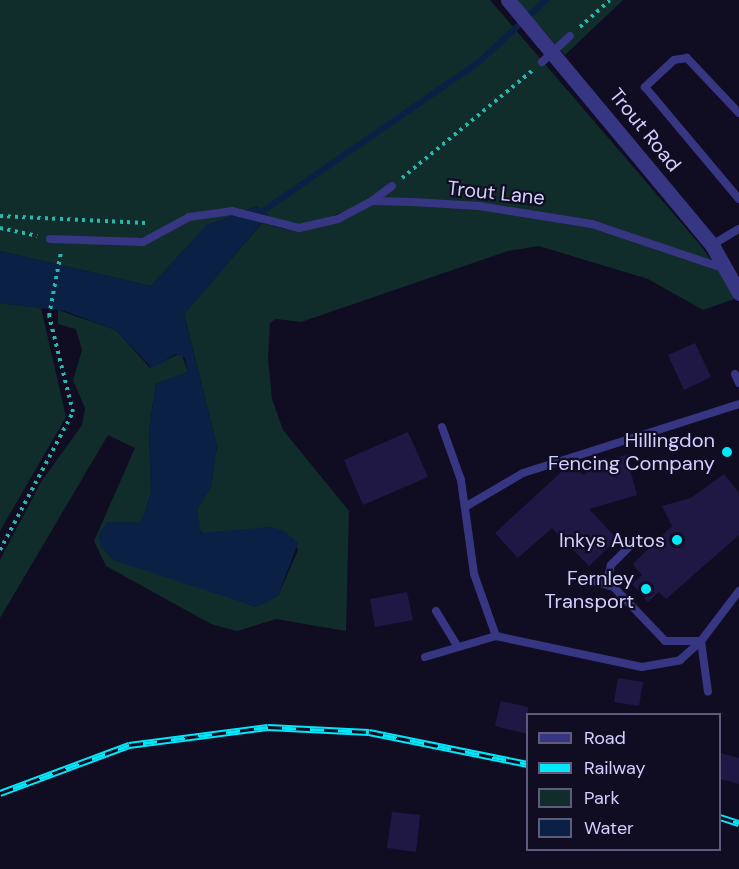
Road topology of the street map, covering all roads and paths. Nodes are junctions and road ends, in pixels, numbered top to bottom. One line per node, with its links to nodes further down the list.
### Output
1 (508, 0): 4 (street, Trout Road)
2 (610, 0): 3 (path)
3 (570, 36): 4 (lane)
4 (550, 47): 5 (lane); 15 (street, Trout Road)
5 (542, 62): 7 (path)
6 (739, 113): 8 (lane)
7 (392, 186): 9 (lane)
8 (739, 199)
9 (372, 201): 11 (lane, Trout Lane); 17 (lane, Trout Lane)
10 (0, 216): 11 (path)
11 (175, 226): 14 (lane)
12 (0, 228): 14 (path)
13 (739, 229): 15 (lane)
14 (50, 239)
15 (712, 245): 17 (street, Trout Road)
16 (60, 257): 25 (path)
17 (723, 268): 18 (street, Trout Road)
18 (739, 293)
19 (735, 374): 20 (lane)
20 (739, 383)
21 (739, 404): 23 (lane)
22 (442, 427): 23 (lane)
23 (465, 507): 30 (lane)
24 (637, 539): 27 (lane)
25 (0, 550)
26 (584, 578): 27 (lane)
27 (610, 586): 31 (lane)
28 (739, 591): 31 (lane)
29 (436, 611): 32 (lane)
30 (496, 636): 31 (lane); 32 (lane)
31 (701, 641): 34 (lane)
32 (458, 647): 33 (lane)
33 (425, 657)
34 (708, 692)

